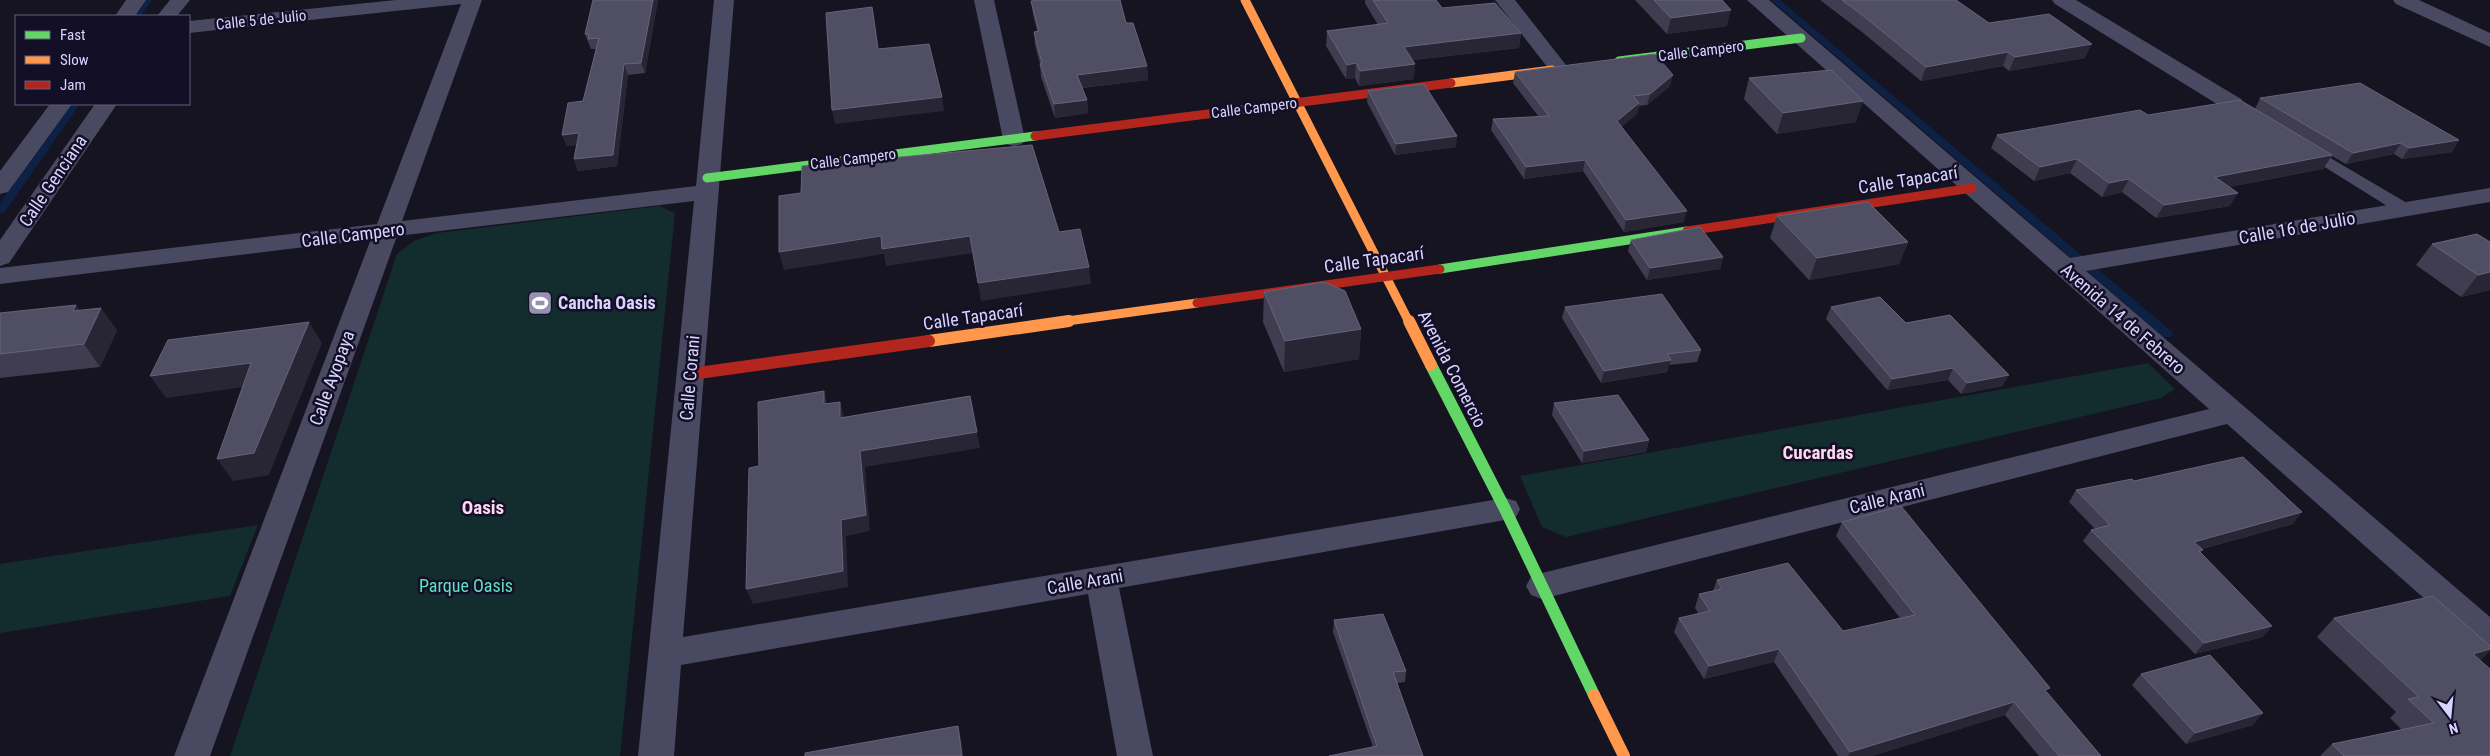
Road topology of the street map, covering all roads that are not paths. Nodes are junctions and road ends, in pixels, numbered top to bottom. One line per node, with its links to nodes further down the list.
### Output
1 (136, 0): 12 (street)
2 (180, 0): 13 (street)
3 (454, 0): 14 (street, Calle 5 de Julio)
4 (472, 0): 30 (street, Calle Ayopaya)
5 (724, 0): 25 (street, Calle Corani)
6 (984, 0): 23 (street)
7 (1245, 0): 19 (street, Avenida Comercio)
8 (1505, 0): 18 (street)
9 (1757, 0): 15 (street, Avenida 14 de Febrero)
10 (2062, 0): 22 (street)
11 (2403, 0): 16 (street)
12 (126, 15)
13 (168, 15)
14 (190, 27)
15 (1802, 38): 17 (street, Calle Campero); 27 (street, Avenida 14 de Febrero)
16 (2490, 41)
17 (1607, 63)
18 (1564, 68): 19 (street, Calle Campero)
19 (1296, 102): 23 (street, Calle Campero); 34 (street, Avenida Comercio)
20 (60, 105): 26 (street)
21 (105, 105): 31 (street, Calle Genciana)
22 (2241, 109)
23 (1014, 138): 25 (street, Calle Campero)
24 (2290, 140): 29 (lane)
25 (707, 185): 30 (street, Calle Campero); 35 (street, Calle Corani)
26 (0, 187)
27 (1972, 188): 32 (street, Avenida 14 de Febrero); 34 (street, Calle Tapacarí)
28 (2490, 195): 29 (street, Calle 16 de Julio)
29 (2406, 210): 32 (street, Calle 16 de Julio)
30 (387, 231): 33 (street, Calle Campero); 42 (street, Calle Ayopaya)
31 (0, 258)
32 (2068, 266): 36 (street, Avenida 14 de Febrero)
33 (0, 276)
34 (1385, 277): 35 (street, Calle Tapacarí); 37 (street, Avenida Comercio)
35 (690, 374): 41 (street, Calle Corani)
36 (2232, 413): 39 (street, Calle Arani); 40 (street, Avenida 14 de Febrero)
37 (1505, 509): 38 (street, Calle Arani); 39 (street, Avenida Comercio)
38 (1101, 579): 41 (street, Calle Arani); 44 (street)
39 (1542, 586): 45 (street, Avenida Comercio)
40 (2490, 636)
41 (665, 654): 43 (street, Calle Corani)
42 (192, 756)
43 (656, 756)
44 (1135, 756)
45 (1624, 756)

